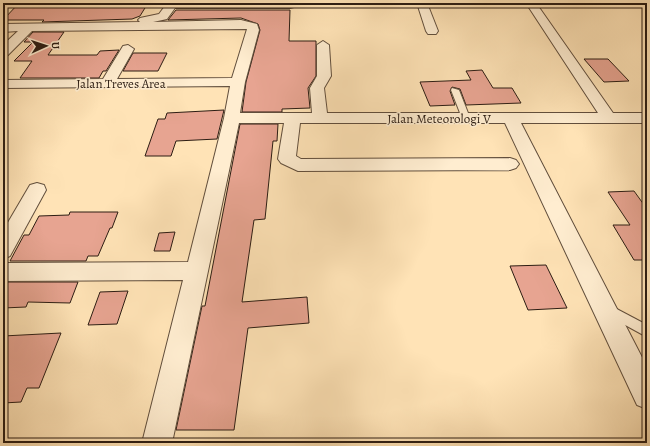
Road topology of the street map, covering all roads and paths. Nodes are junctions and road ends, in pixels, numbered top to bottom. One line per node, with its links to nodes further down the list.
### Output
1 (422, 3): 9 (street)
2 (531, 3): 17 (street)
3 (171, 4): 4 (street); 6 (street)
4 (250, 4): 5 (street)
5 (290, 5)
6 (3, 21)
7 (3, 28): 8 (street)
8 (28, 28): 12 (street); 13 (street)
9 (432, 31)
10 (323, 45): 20 (street)
11 (128, 49): 14 (street)
12 (3, 52)
13 (238, 82): 14 (street, Jalan Treves Area); 18 (street)
14 (107, 83): 15 (street, Jalan Treves Area)
15 (3, 84)
16 (455, 90): 21 (lane)
17 (608, 117): 22 (street, Jalan Meteorologi V); 23 (street, Jalan Meteorologi V)
18 (232, 118): 19 (street, Jalan Meteorologi V); 27 (street)
19 (293, 118): 20 (street, Jalan Meteorologi V); 24 (street)
20 (320, 118): 21 (street, Jalan Meteorologi V)
21 (466, 118): 22 (street, Jalan Meteorologi V)
22 (511, 118): 29 (street)
23 (647, 118)
24 (510, 164)
25 (37, 190): 26 (street)
26 (3, 250)
27 (196, 271): 28 (street); 32 (street)
28 (3, 272)
29 (604, 307): 30 (lane); 31 (street)
30 (647, 331)
31 (647, 395)
32 (157, 443)

